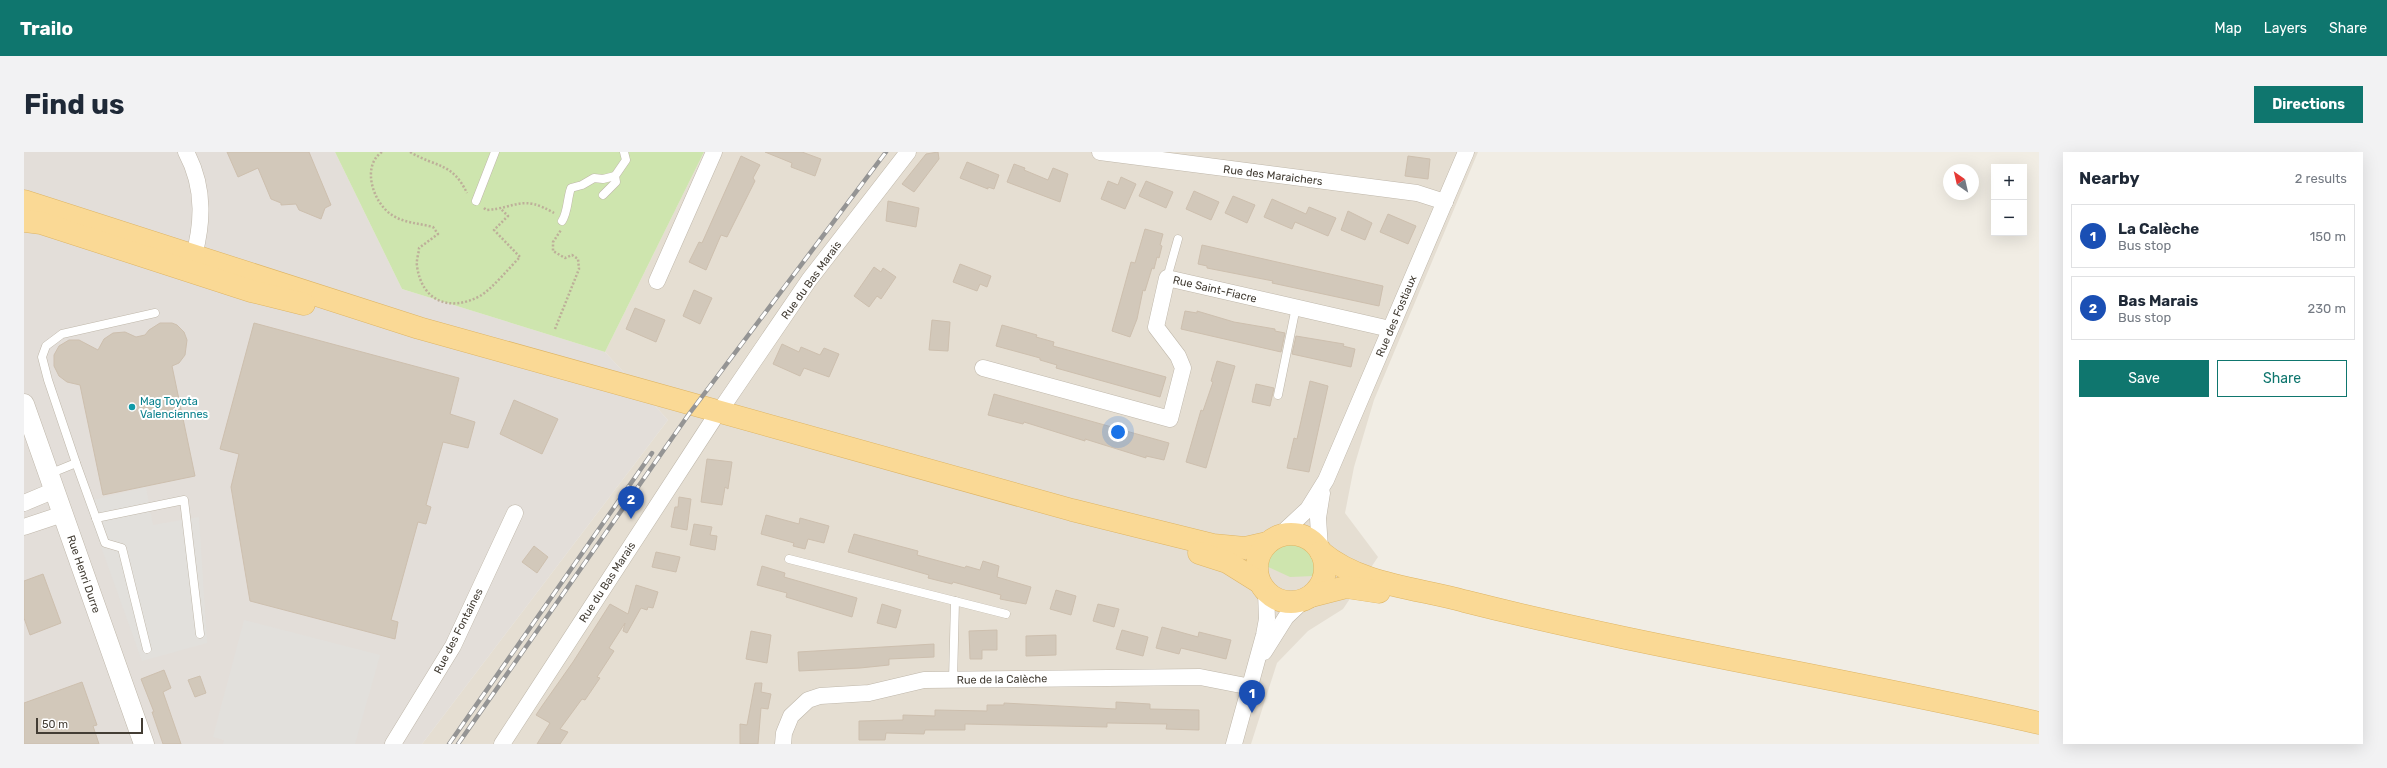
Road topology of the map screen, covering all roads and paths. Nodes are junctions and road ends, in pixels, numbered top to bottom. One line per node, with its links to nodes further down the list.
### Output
1 (186, 152): 19 (street)
2 (382, 152): 15 (path)
3 (410, 152): 13 (path)
4 (494, 152): 13 (lane)
5 (624, 152): 10 (lane)
6 (714, 152): 21 (street)
7 (908, 152): 29 (street, Rue du Bas Marais)
8 (1100, 152): 14 (street, Rue des Maraichers)
9 (1466, 152): 14 (street, Rue des Fostiaux)
10 (615, 176): 11 (lane); 17 (lane)
11 (603, 195)
12 (24, 201): 19 (main road)
13 (476, 201): 15 (path)
14 (1445, 202): 25 (street, Rue des Fostiaux)
15 (501, 209): 17 (path)
16 (24, 221): 19 (main road)
17 (562, 221): 24 (path)
18 (1178, 239): 20 (lane)
19 (192, 263): 29 (main road)
20 (1167, 278): 22 (street, Rue Saint-Fiacre); 26 (street, Rue Saint-Fiacre)
21 (657, 281)
22 (1296, 307): 25 (street, Rue Saint-Fiacre); 27 (lane)
23 (155, 313): 30 (lane)
24 (555, 329)
25 (1390, 329): 31 (street, Rue des Fostiaux)
26 (983, 368)
27 (1278, 395)
28 (24, 404): 32 (street, Rue Henri Durre)
29 (716, 416): 38 (main road); 41 (main road); 53 (street, Rue du Bas Marais)
30 (76, 463): 32 (lane); 36 (lane)
31 (1326, 480): 38 (street, Rue des Fostiaux); 39 (street, Rue des Fostiaux)
32 (52, 482): 33 (street); 35 (street, Rue Henri Durre)
33 (24, 503)
34 (514, 513): 52 (street, Rue des Fontaines)
35 (63, 514): 37 (street); 51 (street, Rue Henri Durre)
36 (96, 518): 46 (lane); 47 (lane)
37 (24, 527)
38 (1273, 539): 39 (main road); 41 (main road)
39 (1320, 551): 42 (main road); 45 (main road)
40 (789, 559): 43 (lane)
41 (1262, 587): 42 (main road); 48 (street)
42 (1308, 598): 45 (main road); 48 (street)
43 (955, 601): 44 (lane); 49 (lane)
44 (1006, 614)
45 (1525, 616): 50 (main road)
46 (200, 634)
47 (147, 650)
48 (1253, 679): 49 (street, Rue de la Calèche); 55 (street)
49 (953, 680): 54 (street, Rue de la Calèche)
50 (2039, 723)
51 (144, 744)
52 (392, 744)
53 (502, 744)
54 (783, 744)
55 (1234, 744)

